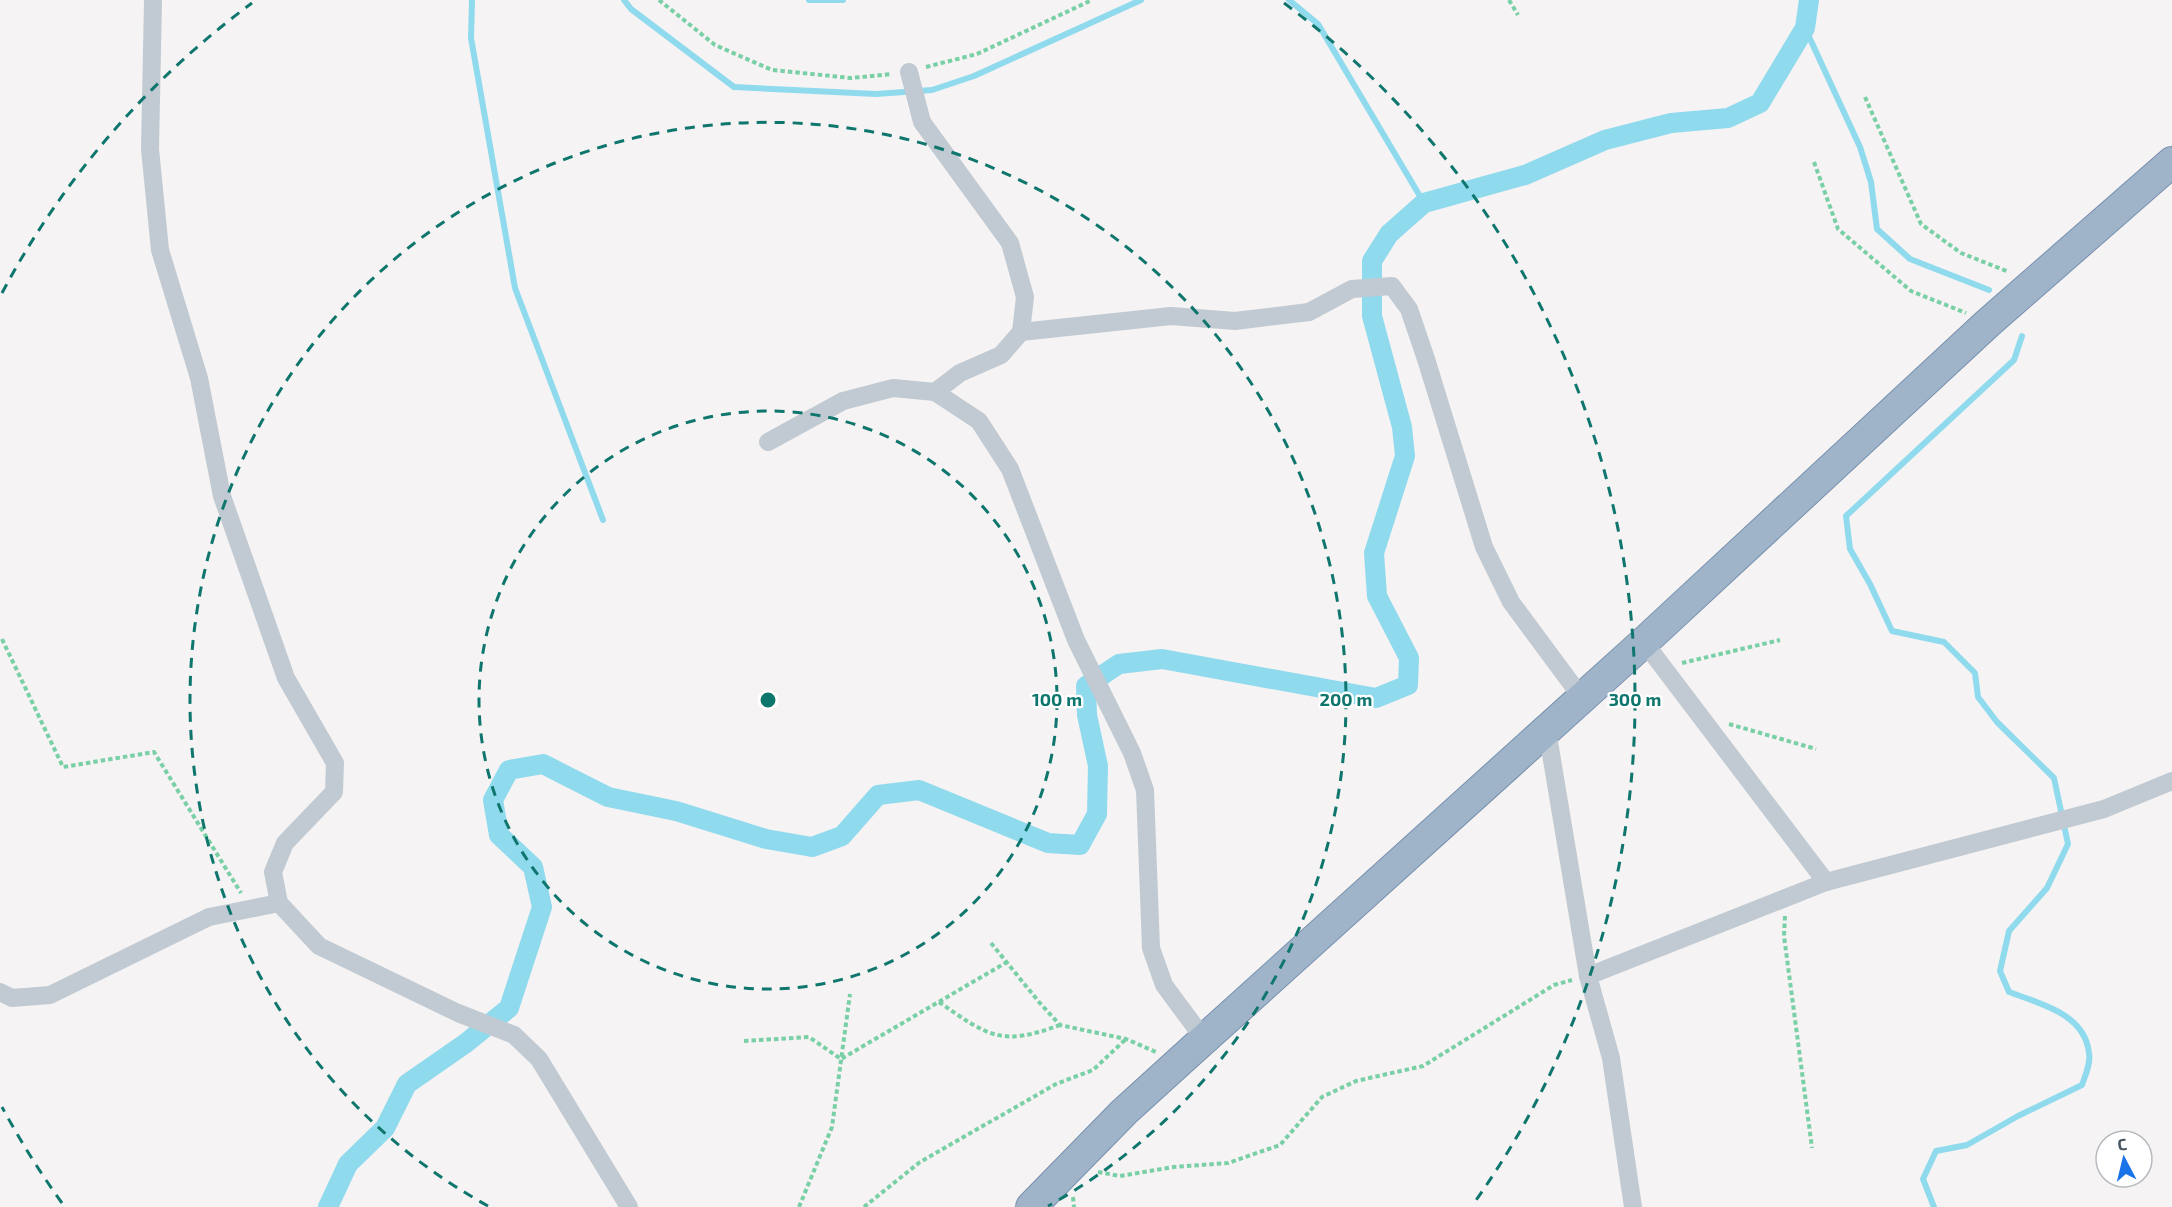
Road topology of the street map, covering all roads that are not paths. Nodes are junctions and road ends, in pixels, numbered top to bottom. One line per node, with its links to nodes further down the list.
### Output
1 (153, 0): 12 (street)
2 (909, 72): 4 (street)
3 (2172, 162): 7 (highway)
4 (1021, 332): 5 (street); 8 (street)
5 (935, 392): 6 (street); 15 (street)
6 (768, 442)
7 (1644, 642): 8 (highway); 11 (street)
8 (1582, 698): 9 (highway)
9 (1547, 730): 13 (street); 15 (highway)
10 (2172, 782): 11 (street)
11 (1826, 882): 13 (street)
12 (279, 903): 14 (street); 16 (street)
13 (1588, 976): 18 (street)
14 (0, 992)
15 (1204, 1039): 17 (highway)
16 (629, 1207)
17 (1031, 1207)
18 (1633, 1207)

